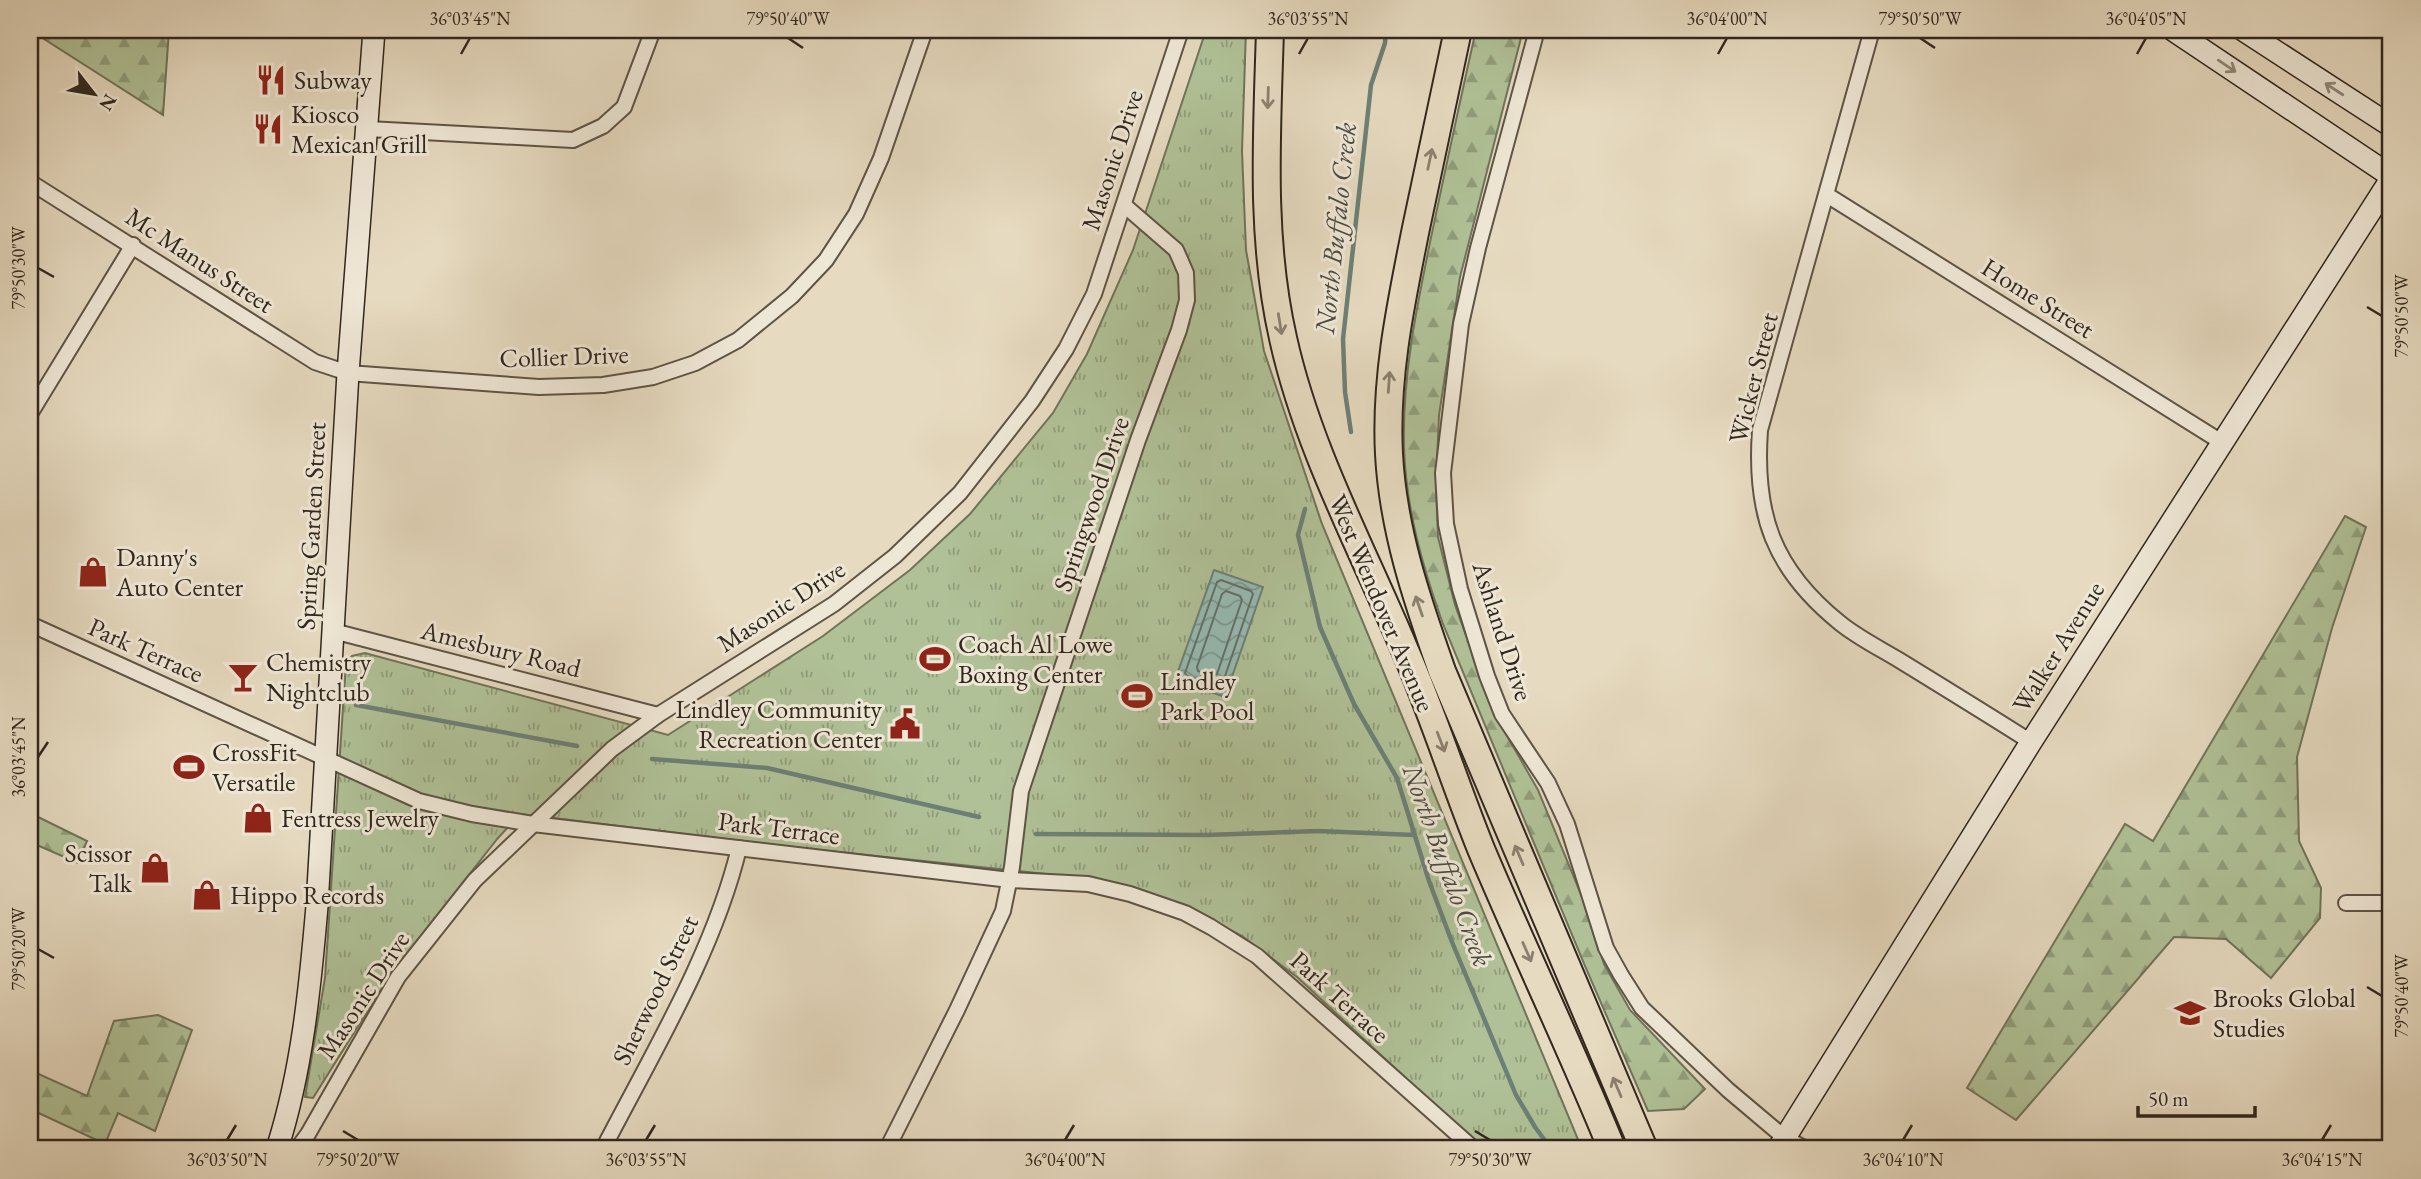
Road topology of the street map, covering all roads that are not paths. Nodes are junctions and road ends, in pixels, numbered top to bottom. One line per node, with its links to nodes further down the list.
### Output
1 (374, 30): 14 (main road, Spring Garden Street)
2 (653, 30): 14 (street)
3 (925, 30): 20 (street, Collier Drive)
4 (1181, 30): 18 (street, Masonic Drive)
5 (1270, 30): 39 (highway, West Wendover Avenue, one-way to 39)
6 (1444, 30): 12 (highway)
7 (1458, 30): 12 (highway, West Wendover Avenue)
8 (1537, 30): 33 (street, Ashland Drive)
9 (1872, 30): 17 (street, Wicker Street)
10 (2173, 30): 15 (main road, one-way to 15)
11 (2243, 30): 13 (main road, one-way to 11)
12 (1444, 92): 40 (highway, West Wendover Avenue, one-way to 12)
13 (2391, 126)
14 (368, 129): 20 (main road, Spring Garden Street)
15 (2391, 178): 22 (main road, Walker Avenue)
16 (30, 181): 19 (street, Mc Manus Street)
17 (1827, 195): 22 (street, Home Street); 26 (street, Wicker Street)
18 (1124, 205): 25 (street, Masonic Drive); 30 (street, Springwood Drive)
19 (133, 245): 20 (street, Mc Manus Street); 21 (street)
20 (348, 373): 24 (main road, Spring Garden Street)
21 (30, 414)
22 (2222, 443): 26 (main road, Walker Avenue)
23 (30, 624): 27 (street, Park Terrace)
24 (333, 631): 25 (street, Amesbury Road); 27 (main road, Spring Garden Street)
25 (658, 715): 28 (street, Masonic Drive)
26 (2031, 742): 33 (main road, Walker Avenue)
27 (324, 758): 28 (street, Park Terrace); 34 (main road, Spring Garden Street)
28 (533, 824): 29 (street, Park Terrace); 35 (street, Masonic Drive)
29 (739, 848): 30 (street, Park Terrace); 36 (street, Sherwood Street)
30 (1010, 880): 37 (street, Springwood Drive); 38 (street, Park Terrace)
31 (2346, 903): 32 (street)
32 (2391, 903)
33 (1781, 1144): 41 (street, Ashland Drive)
34 (277, 1149)
35 (297, 1149)
36 (603, 1149)
37 (887, 1149)
38 (1474, 1149)
39 (1612, 1149)
40 (1644, 1149)
41 (1806, 1149)

